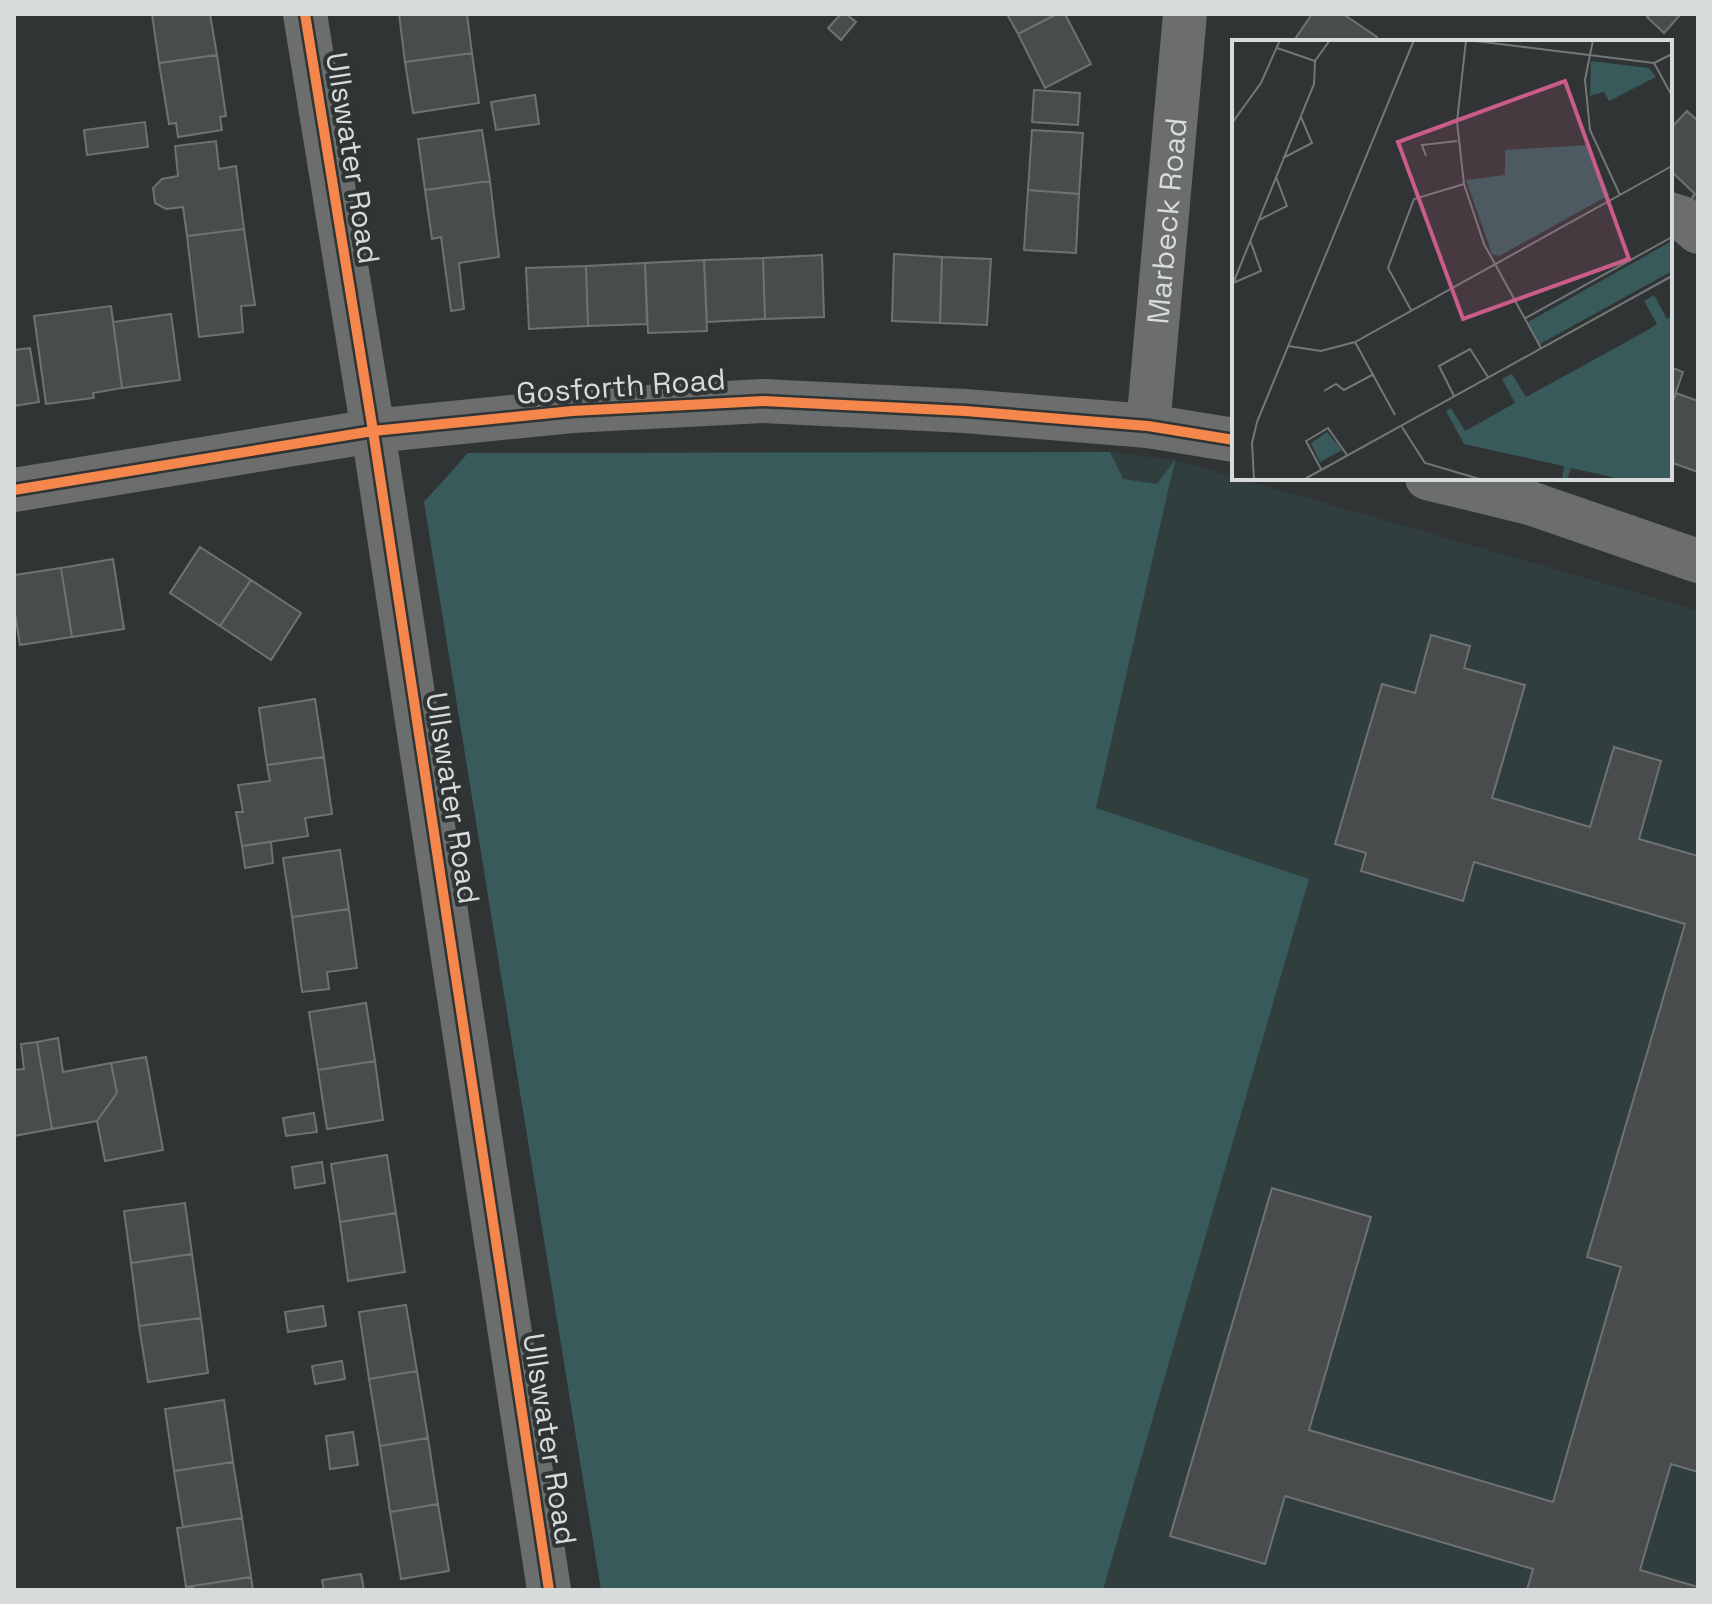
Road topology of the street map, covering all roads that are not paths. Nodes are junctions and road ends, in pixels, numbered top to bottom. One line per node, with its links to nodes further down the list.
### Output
1 (305, 14): 6 (street, Ullswater Road)
2 (1185, 14): 5 (street, Marbeck Road)
3 (1672, 215): 4 (street)
4 (1698, 232)
5 (1148, 426): 6 (street, Gosforth Road); 7 (street, Gosforth Road)
6 (373, 431): 9 (street, Gosforth Road); 12 (street, Ullswater Road)
7 (1232, 440)
8 (1443, 480): 10 (street)
9 (14, 490)
10 (1533, 491): 11 (street)
11 (1698, 561)
12 (549, 1590)

